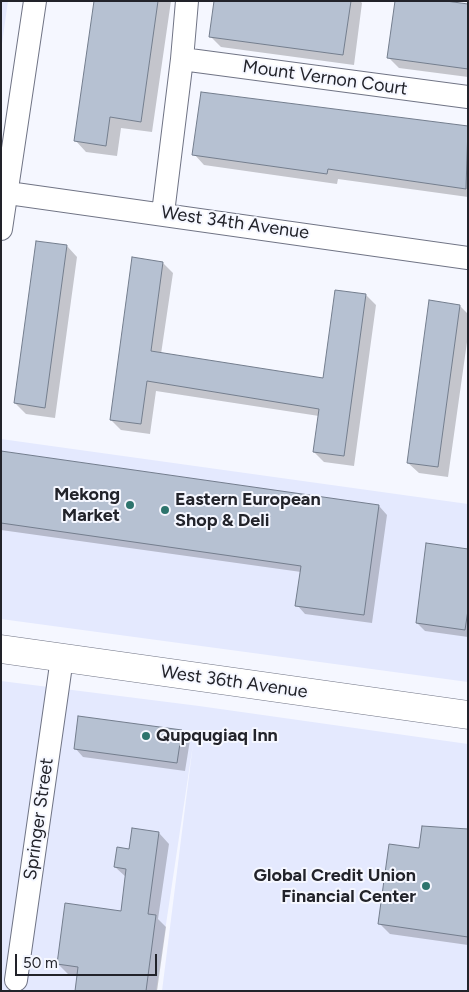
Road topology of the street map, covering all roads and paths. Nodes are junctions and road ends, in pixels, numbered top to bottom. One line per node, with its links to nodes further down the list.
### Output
1 (35, 1): 5 (street)
2 (187, 1): 3 (street)
3 (182, 59): 4 (street, Mount Vernon Court); 6 (street)
4 (468, 97)
5 (4, 192): 6 (street, West 34th Avenue); 7 (street)
6 (163, 213): 8 (street, West 34th Avenue)
7 (1, 229)
8 (468, 258)
9 (1, 649): 10 (main road, West 36th Avenue)
10 (62, 658): 11 (main road, West 36th Avenue); 12 (street, Springer Street)
11 (468, 715)
12 (16, 980)

